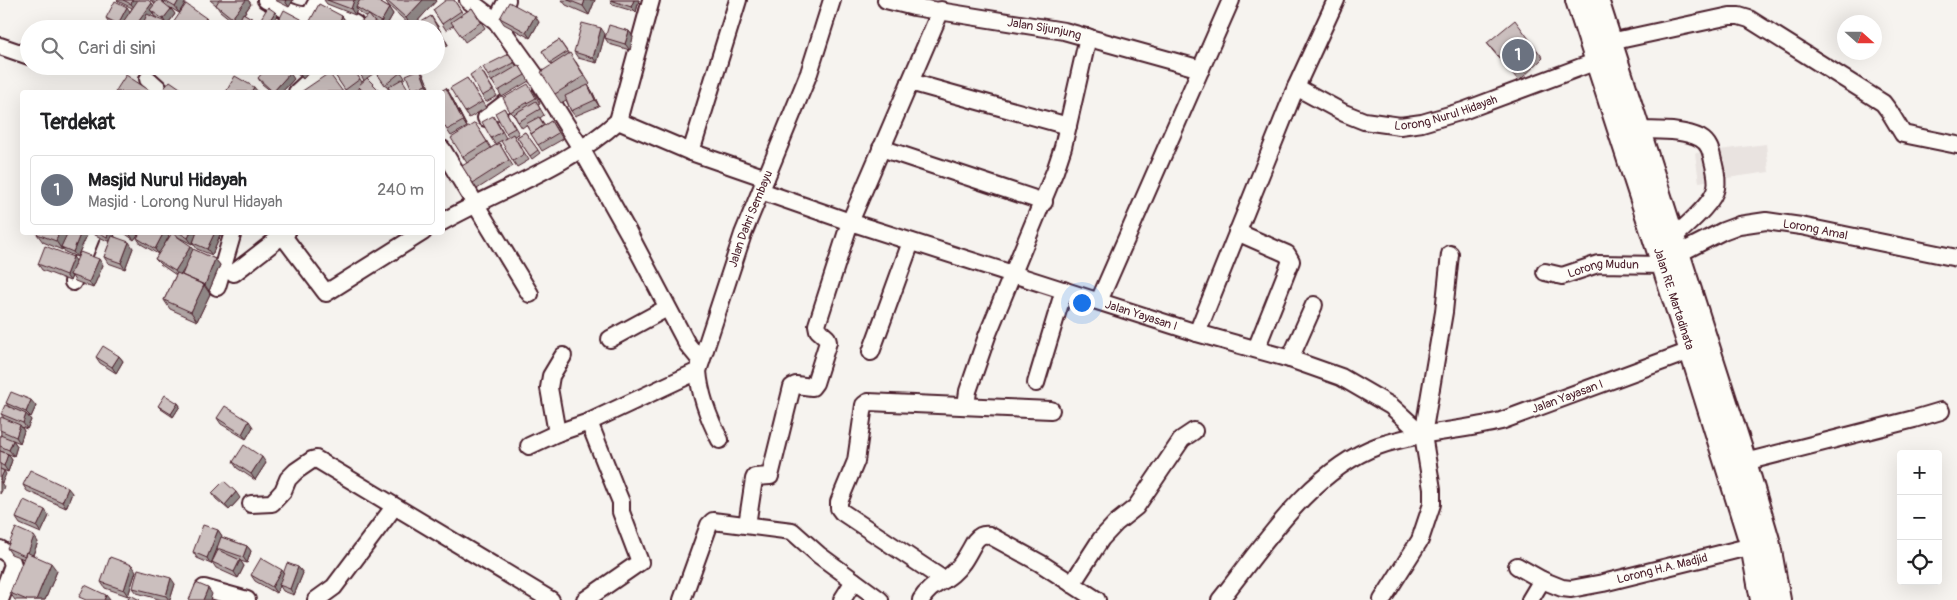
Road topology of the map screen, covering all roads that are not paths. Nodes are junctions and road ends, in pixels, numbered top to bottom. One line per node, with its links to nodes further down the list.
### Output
1 (266, 0): 12 (street)
2 (468, 0): 15 (street)
3 (507, 0): 15 (street)
4 (651, 0): 30 (street)
5 (738, 0): 36 (street)
6 (832, 0): 38 (street, Jalan Dahri Sembayu)
7 (886, 0): 13 (street, Jalan Sijunjung)
8 (1231, 0): 21 (street)
9 (1336, 0): 26 (street)
10 (1577, 0): 20 (highway, Jalan RE. Martadinata)
11 (1597, 0): 17 (highway)
12 (317, 2): 14 (street)
13 (941, 10): 16 (street, Jalan Sijunjung); 25 (street)
14 (348, 20)
15 (496, 21): 24 (street)
16 (1088, 37): 21 (street, Jalan Sijunjung); 31 (street)
17 (1610, 42): 32 (highway); 33 (street)
18 (0, 46): 19 (street)
19 (20, 53)
20 (1597, 61): 26 (street, Lorong Nurul Hidayah); 50 (highway, Jalan RE. Martadinata)
21 (1201, 69): 60 (street)
22 (315, 75): 28 (street)
23 (148, 78): 27 (street)
24 (537, 78): 29 (street); 35 (street)
25 (910, 82): 31 (street); 34 (street)
26 (1296, 87): 43 (street)
27 (158, 90)
28 (299, 90)
29 (486, 118)
30 (618, 121): 35 (street); 36 (street, Jalan Yayasan I)
31 (1068, 126): 40 (street)
32 (1638, 130): 50 (highway); 50 (street)
33 (1957, 146)
34 (881, 148): 40 (street); 42 (street)
35 (582, 150): 39 (street); 62 (street)
36 (691, 152): 38 (street, Jalan Yayasan I)
37 (445, 154): 39 (street)
38 (763, 184): 42 (street, Jalan Yayasan I); 70 (street, Jalan Dahri Sembayu)
39 (476, 202): 41 (street); 59 (street)
40 (1044, 202): 55 (street)
41 (445, 220)
42 (850, 222): 49 (street, Jalan Yayasan I); 84 (street)
43 (1237, 232): 63 (street); 66 (street)
44 (92, 235): 56 (street)
45 (232, 235): 57 (street)
46 (284, 235): 53 (street)
47 (286, 235): 48 (street)
48 (418, 235)
49 (911, 242): 55 (street, Jalan Yayasan I); 67 (street)
50 (1671, 252): 52 (street, Lorong Amal); 54 (street, Lorong Mudun); 65 (highway)
51 (1450, 254): 78 (street)
52 (1957, 258)
53 (234, 272)
54 (1545, 272)
55 (1012, 273): 58 (street, Jalan Yayasan I); 72 (street)
56 (73, 282)
57 (216, 287)
58 (1064, 290): 60 (street, Jalan Yayasan I); 71 (street)
59 (530, 294)
60 (1099, 301): 63 (street, Jalan Yayasan I)
61 (1314, 305): 69 (street)
62 (667, 308): 64 (street); 70 (street)
63 (1197, 333): 66 (street, Jalan Yayasan I)
64 (610, 339)
65 (1699, 348): 78 (street, Jalan Yayasan I); 81 (highway); 85 (highway, Jalan RE. Martadinata)
66 (1256, 349): 69 (street, Jalan Yayasan I)
67 (871, 352)
68 (563, 356): 77 (street)
69 (1290, 358): 78 (street, Jalan Yayasan I)
70 (699, 366): 75 (street); 79 (street, Jalan Dahri Sembayu)
71 (1036, 383)
72 (966, 406): 73 (street); 88 (street)
73 (1051, 410)
74 (1941, 411): 81 (street)
75 (589, 422): 77 (street); 99 (street)
76 (1194, 431): 91 (street)
77 (557, 433): 80 (street)
78 (1423, 435): 104 (street); 105 (street)
79 (720, 440)
80 (528, 446)
81 (1745, 462): 108 (highway)
82 (251, 504): 83 (street)
83 (394, 507): 97 (street); 98 (street)
84 (747, 525): 90 (street); 100 (street)
85 (1752, 546): 89 (street, Lorong H.A. Madjid); 107 (highway, Jalan RE. Martadinata)
86 (0, 548): 95 (street)
87 (1517, 566): 89 (street, Lorong H.A. Madjid)
88 (944, 580): 91 (street); 103 (street)
89 (1542, 580): 106 (street)
90 (854, 581): 101 (street); 102 (street)
91 (1072, 584): 94 (street)
92 (204, 588): 93 (street)
93 (223, 597): 96 (street)
94 (1093, 599)
95 (0, 600)
96 (247, 600)
97 (316, 600)
98 (551, 600)
99 (585, 600)
100 (682, 600)
101 (842, 600)
102 (880, 600)
103 (921, 600)
104 (1220, 600)
105 (1382, 600)
106 (1530, 600)
107 (1762, 600)
108 (1780, 600)

